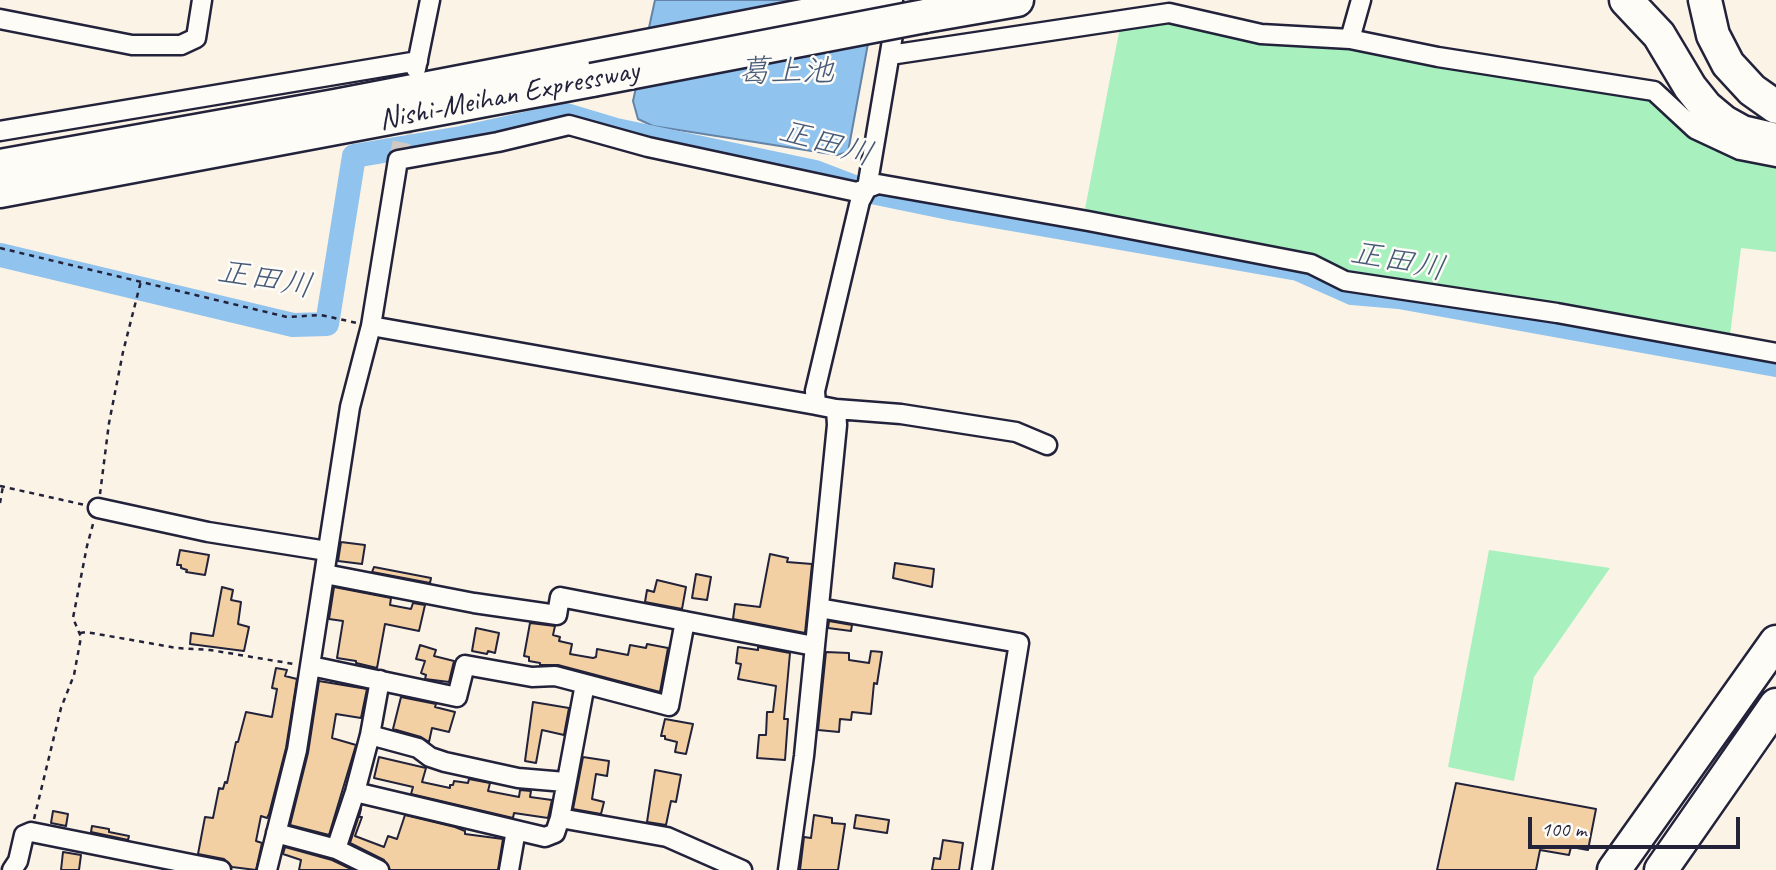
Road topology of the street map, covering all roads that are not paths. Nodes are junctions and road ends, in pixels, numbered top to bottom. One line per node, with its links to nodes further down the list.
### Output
1 (202, 0): 10 (street)
2 (430, 0): 16 (street)
3 (886, 0): 13 (highway, Nishi-Meihan Expressway)
4 (1017, 0): 9 (highway, Nishi-Meihan Expressway)
5 (1361, 0): 11 (street)
6 (1626, 0): 17 (highway)
7 (1704, 0): 15 (highway)
8 (1719, 0): 14 (highway)
9 (912, 8): 12 (street); 13 (highway, Nishi-Meihan Expressway, bridge)
10 (0, 19)
11 (1350, 39): 12 (street); 19 (street)
12 (890, 55): 21 (street)
13 (591, 68): 18 (highway, Nishi-Meihan Expressway); 20 (highway, Nishi-Meihan Expressway)
14 (1776, 89)
15 (1776, 107)
16 (0, 131)
17 (1776, 140)
18 (273, 141): 22 (highway, Nishi-Meihan Expressway); 23 (highway)
19 (1776, 157)
20 (0, 166)
21 (867, 188): 24 (street); 25 (street); 26 (street)
22 (0, 191)
23 (0, 211)
24 (370, 326): 26 (street); 30 (street)
25 (1776, 353)
26 (816, 405): 27 (street)
27 (836, 409): 28 (street); 32 (street)
28 (1047, 445)
29 (98, 508): 30 (street)
30 (327, 551): 31 (street)
31 (325, 574): 33 (street); 36 (street)
32 (819, 608): 35 (street); 54 (street)
33 (685, 621): 35 (street); 38 (street)
34 (1776, 642): 55 (highway)
35 (814, 646): 53 (street)
36 (312, 667): 37 (street); 45 (street)
37 (380, 680): 38 (street); 40 (street)
38 (585, 684): 41 (street)
39 (1776, 705): 56 (highway)
40 (370, 735): 41 (street); 42 (street)
41 (565, 782): 43 (street)
42 (355, 792): 44 (street); 46 (street)
43 (560, 818): 44 (street); 52 (street)
44 (516, 830): 51 (street)
45 (276, 833): 46 (street); 49 (street)
46 (336, 849): 50 (street)
47 (12, 870): 48 (street)
48 (221, 870)
49 (267, 870)
50 (379, 870)
51 (509, 870)
52 (742, 870)
53 (788, 870)
54 (982, 870)
55 (1614, 870)
56 (1661, 870)

